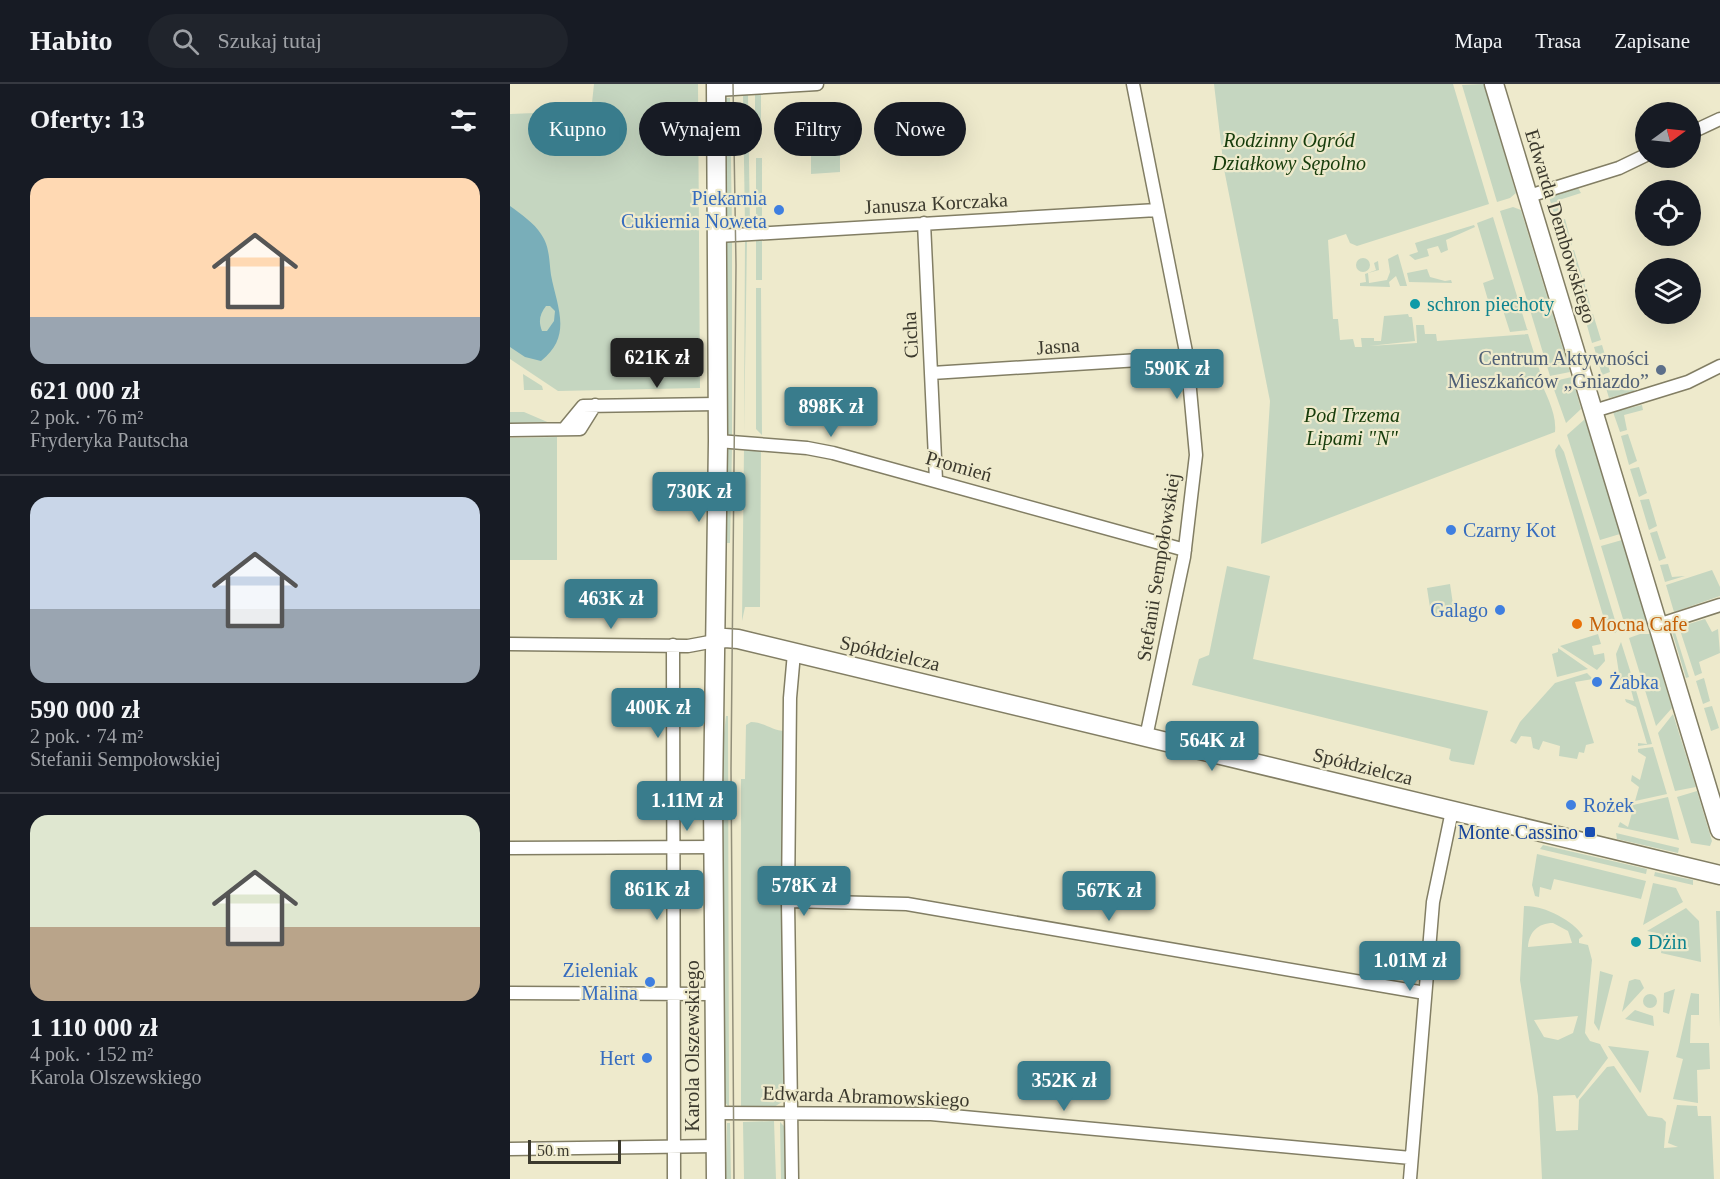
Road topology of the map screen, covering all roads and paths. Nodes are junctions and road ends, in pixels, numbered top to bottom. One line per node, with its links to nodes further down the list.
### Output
1 (817, 84): 4 (street)
2 (1133, 84): 9 (street, Stefanii Sempołowskiej)
3 (1494, 84): 8 (street, Edwarda Dembowskiego)
4 (716, 87): 11 (street, Karola Olszewskiego)
5 (1720, 119): 6 (street)
6 (1701, 128)
7 (1635, 161): 8 (street)
8 (1529, 196): 16 (street, Edwarda Dembowskiego)
9 (1157, 210): 10 (street, Janusza Korczaka); 12 (street, Stefanii Sempołowskiej)
10 (924, 223): 11 (street, Janusza Korczaka); 14 (street, Cicha)
11 (718, 236): 15 (street, Karola Olszewskiego)
12 (1187, 357): 14 (street, Jasna); 20 (street, Stefanii Sempołowskiej)
13 (1720, 366): 16 (street)
14 (932, 374): 19 (street, Cicha)
15 (717, 404): 17 (street); 18 (street, Karola Olszewskiego)
16 (1594, 411): 22 (street, Edwarda Dembowskiego)
17 (510, 430)
18 (718, 441): 19 (street, Promień); 23 (street, Karola Olszewskiego)
19 (936, 480): 20 (street, Promień)
20 (1185, 550): 27 (street, Stefanii Sempołowskiej)
21 (1720, 605): 22 (street)
22 (1658, 625): 29 (street, Edwarda Dembowskiego)
23 (715, 641): 25 (street); 26 (street, Spółdzielcza); 30 (street, Karola Olszewskiego)
24 (510, 644): 25 (street)
25 (673, 645): 32 (street, Karola Olszewskiego)
26 (795, 653): 27 (street, Spółdzielcza); 34 (street)
27 (1146, 737): 28 (street, Spółdzielcza)
28 (1452, 811): 33 (street, Spółdzielcza); 36 (street)
29 (1720, 830)
30 (713, 847): 32 (street); 38 (street, Karola Olszewskiego)
31 (510, 848): 32 (street)
32 (672, 848): 37 (street, Karola Olszewskiego)
33 (1720, 875)
34 (788, 901): 36 (street); 39 (street)
35 (510, 993): 37 (street)
36 (1425, 993): 44 (street)
37 (672, 994): 38 (street); 42 (street, Karola Olszewskiego)
38 (713, 994): 40 (street, Karola Olszewskiego)
39 (791, 1112): 40 (street, Edwarda Abramowskiego); 44 (street, Edwarda Abramowskiego); 47 (street)
40 (714, 1113): 41 (street, Karola Olszewskiego)
41 (715, 1146): 42 (street); 46 (street, Karola Olszewskiego)
42 (673, 1147): 43 (street); 45 (street, Karola Olszewskiego)
43 (510, 1149)
44 (1411, 1158): 48 (street)
45 (674, 1179)
46 (716, 1179)
47 (792, 1179)
48 (1410, 1179)

